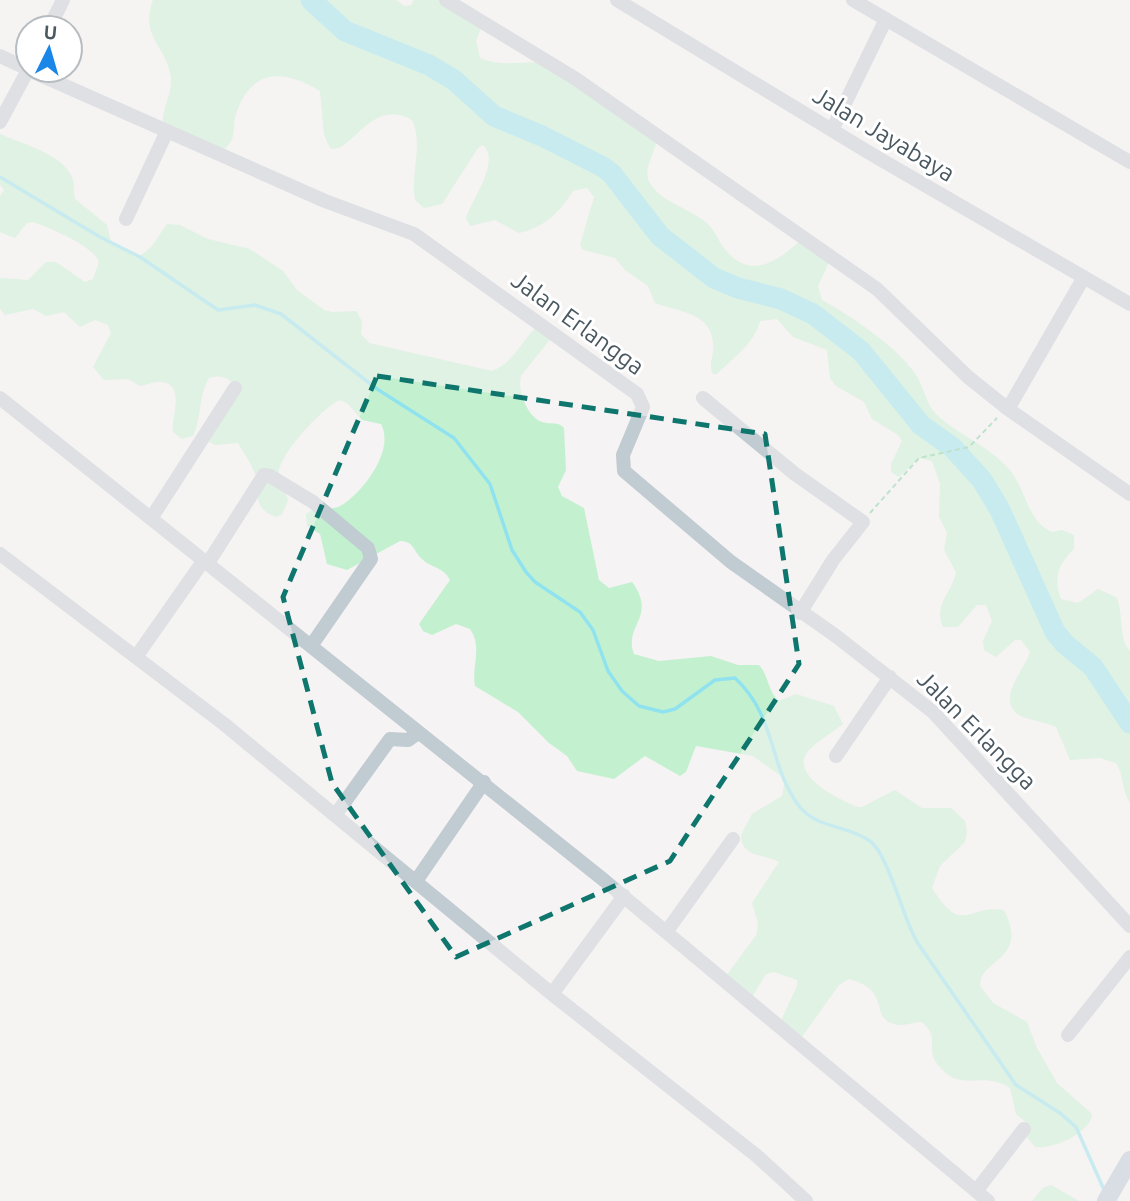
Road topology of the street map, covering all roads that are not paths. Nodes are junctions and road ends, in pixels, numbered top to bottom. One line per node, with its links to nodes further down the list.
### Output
1 (446, 0): 17 (street)
2 (617, 0): 8 (street, Jalan Jayabaya)
3 (853, 0): 4 (street)
4 (886, 19): 8 (street); 10 (street)
5 (21, 84): 7 (street)
6 (61, 84): 9 (street, Jalan Erlangga)
7 (0, 122)
8 (832, 130): 12 (street, Jalan Jayabaya)
9 (167, 131): 11 (street); 22 (street, Jalan Erlangga)
10 (1130, 162)
11 (126, 219)
12 (1084, 277): 13 (street, Jalan Jayabaya); 17 (street)
13 (1130, 304)
14 (235, 388): 19 (street)
15 (0, 398): 19 (street)
16 (703, 398): 22 (street)
17 (1008, 409): 18 (street)
18 (1130, 494)
19 (152, 517): 21 (street)
20 (0, 554): 24 (street)
21 (206, 561): 23 (street); 23 (street); 24 (street)
22 (800, 613): 25 (street, Jalan Erlangga)
23 (310, 646): 26 (street)
24 (136, 657): 29 (street)
25 (890, 677): 27 (street); 33 (street, Jalan Erlangga)
26 (418, 733): 28 (street); 29 (street)
27 (836, 755)
28 (484, 782): 31 (street); 32 (street)
29 (336, 814): 31 (street)
30 (733, 839): 34 (street)
31 (416, 881): 36 (street)
32 (624, 896): 34 (street); 36 (street)
33 (1130, 926)
34 (667, 932): 40 (street)
35 (1130, 957): 37 (street)
36 (552, 994): 42 (street)
37 (1068, 1035)
38 (1024, 1129): 40 (street)
39 (1130, 1160): 41 (main road)
40 (977, 1190): 43 (street)
41 (1107, 1199)
42 (806, 1201)
43 (988, 1201)

